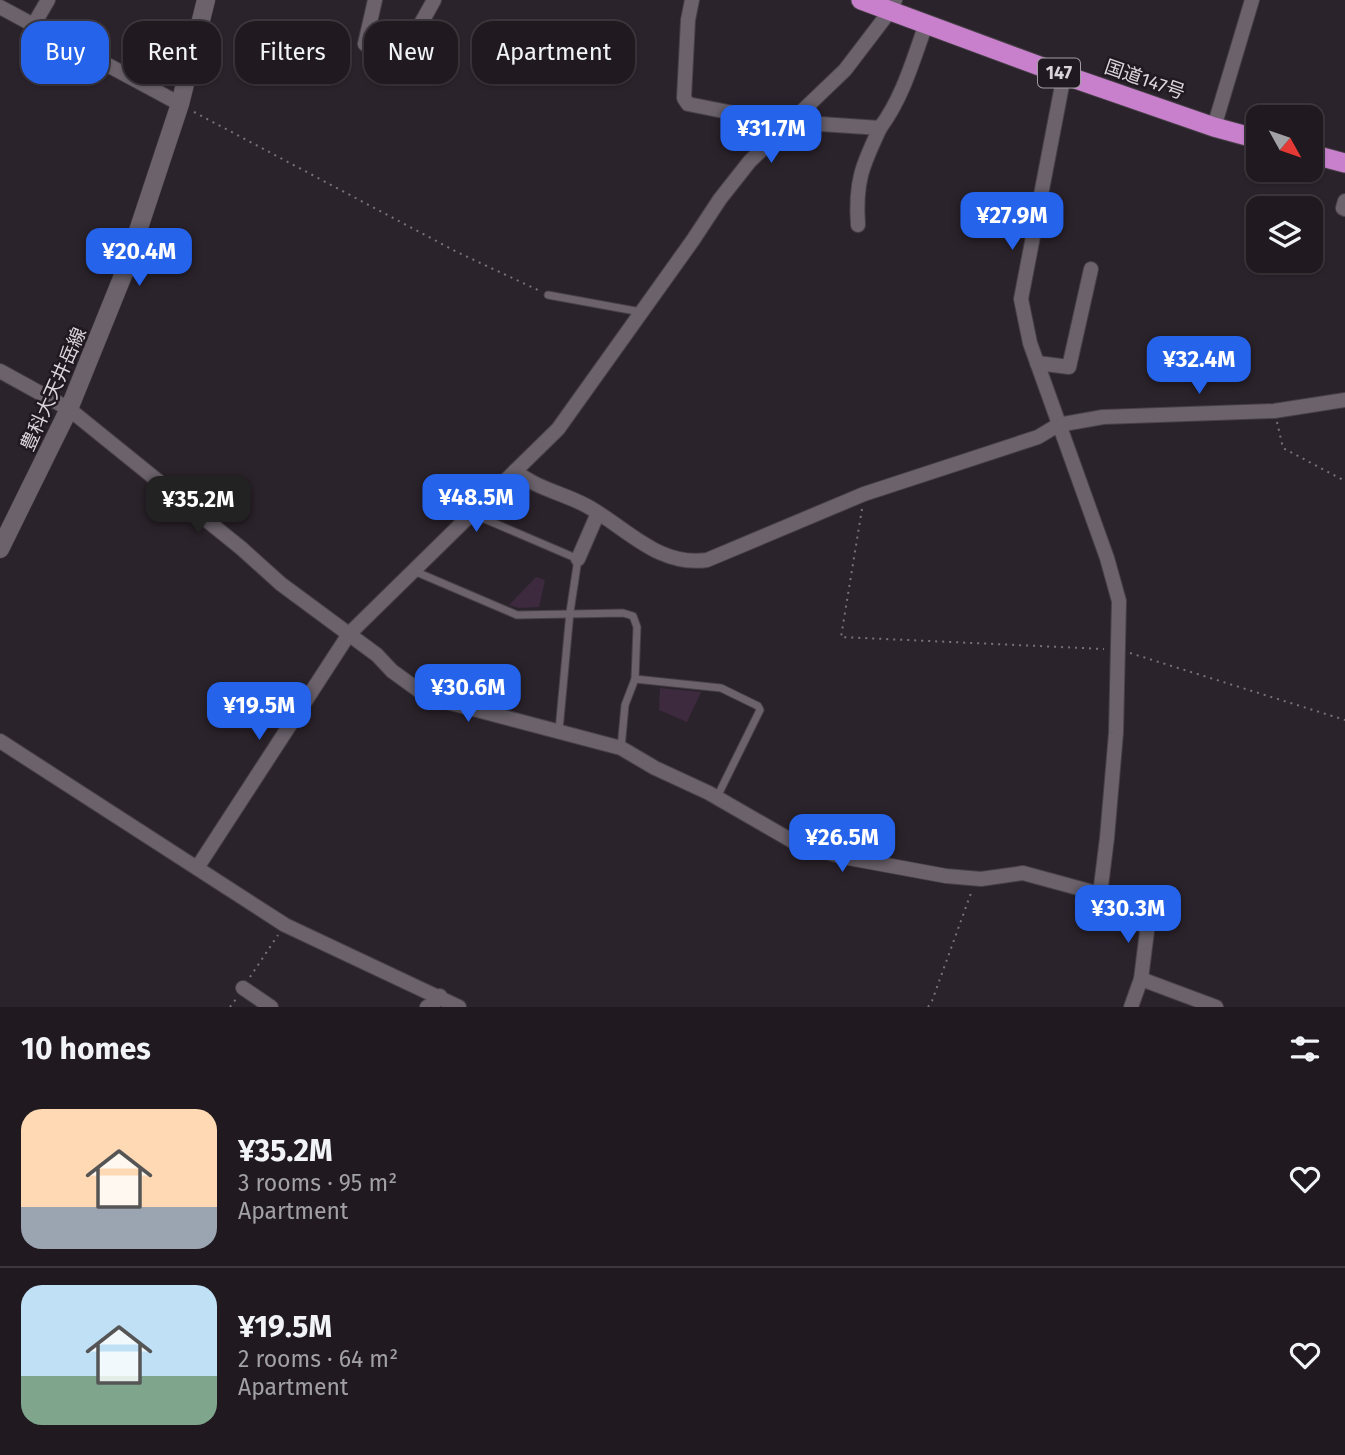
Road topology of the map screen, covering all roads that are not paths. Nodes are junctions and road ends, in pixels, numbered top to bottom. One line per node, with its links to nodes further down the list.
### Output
1 (48, 0): 11 (street)
2 (206, 0): 15 (main road, 豊科大天井岳線)
3 (375, 0): 4 (street)
4 (434, 0)
5 (692, 0): 16 (street)
6 (861, 0): 8 (highway, 国道147号 / 147)
7 (1252, 0): 17 (street)
8 (892, 6): 12 (highway, 国道147号 / 147); 16 (street)
9 (0, 7): 10 (street)
10 (28, 21)
11 (36, 21)
12 (926, 24): 14 (highway, 国道147号 / 147); 18 (street)
13 (109, 65): 15 (street)
14 (1064, 75): 17 (highway, 国道147号 / 147); 28 (street)
15 (180, 104): 31 (main road, 豊科大天井岳線)
16 (789, 123): 18 (street); 27 (street)
17 (1213, 127): 19 (highway, 国道147号 / 147)
18 (880, 128): 24 (street)
19 (1246, 136)
20 (1323, 157): 21 (highway)
21 (1345, 163)
22 (1345, 201): 23 (street)
23 (1345, 209)
24 (858, 225)
25 (1091, 269): 28 (street)
26 (548, 295): 27 (lane)
27 (642, 312): 33 (street)
28 (1037, 363): 32 (street)
29 (0, 371): 31 (street)
30 (1345, 400): 32 (street)
31 (69, 409): 36 (main road, 豊科大天井岳線); 40 (street)
32 (1058, 425): 35 (street); 47 (street)
33 (515, 471): 34 (street); 35 (street)
34 (472, 513): 37 (lane); 38 (street)
35 (598, 513): 37 (street)
36 (0, 549)
37 (578, 559): 39 (lane)
38 (413, 570): 39 (lane); 40 (street)
39 (570, 612): 41 (lane); 42 (lane)
40 (349, 634): 42 (street); 46 (street)
41 (635, 679): 44 (lane); 45 (lane)
42 (559, 730): 44 (street)
43 (0, 741): 46 (street)
44 (621, 748): 45 (street)
45 (717, 797): 47 (street)
46 (197, 868): 50 (street)
47 (1100, 894): 48 (street)
48 (1141, 979): 54 (street); 55 (street)
49 (243, 988): 51 (street)
50 (440, 996): 52 (street); 53 (street)
51 (271, 1007)
52 (427, 1007)
53 (459, 1007)
54 (1131, 1007)
55 (1216, 1007)

